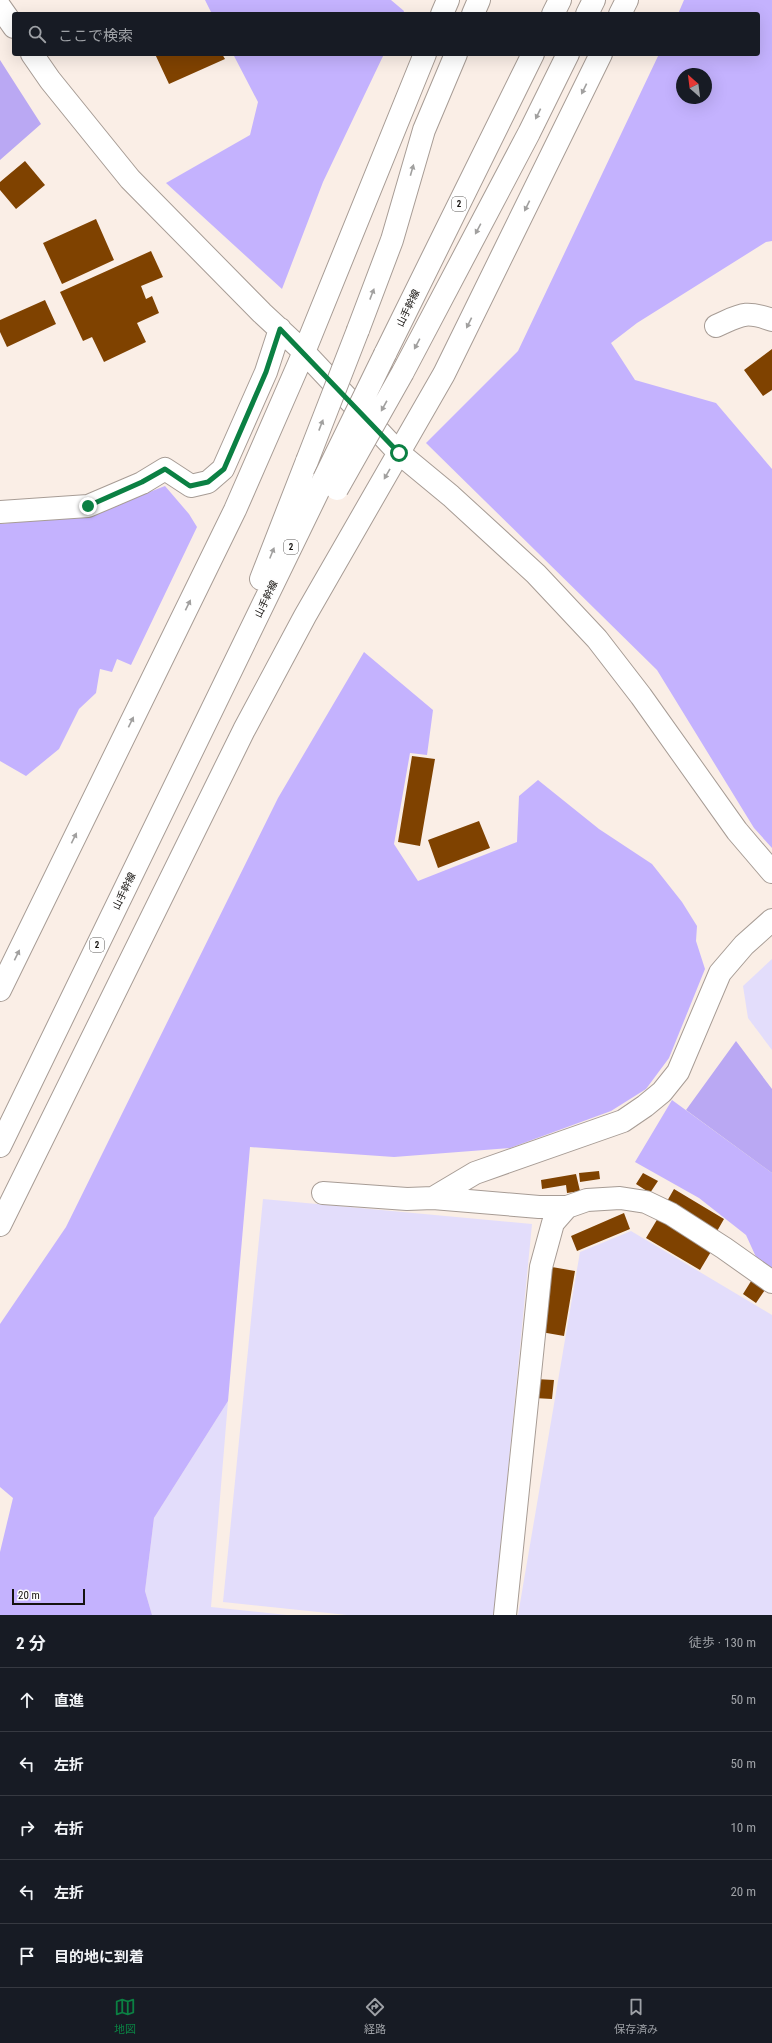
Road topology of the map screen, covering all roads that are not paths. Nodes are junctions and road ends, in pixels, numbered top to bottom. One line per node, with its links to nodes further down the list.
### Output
1 (448, 0): 7 (street)
2 (479, 0): 8 (street)
3 (560, 0): 9 (street)
4 (594, 0): 10 (street)
5 (627, 0): 11 (street)
6 (0, 7): 12 (street)
7 (443, 12)
8 (474, 12)
9 (554, 12)
10 (588, 12)
11 (621, 12)
12 (12, 24)
13 (33, 56): 21 (street)
14 (424, 56): 22 (street)
15 (455, 56): 26 (street, one-way to 15, bridge)
16 (532, 56): 24 (street, 山手幹線 / 2, bridge)
17 (567, 56): 24 (street, one-way to 24, bridge)
18 (600, 56): 23 (street, one-way to 23)
19 (772, 320): 20 (street)
20 (716, 326)
21 (280, 329): 22 (street); 25 (street)
22 (304, 352): 23 (street); 29 (street, one-way to 22)
23 (399, 453): 27 (street); 34 (street, one-way to 34)
24 (331, 484): 26 (street, 山手幹線 / 2)
25 (0, 512)
26 (195, 745): 30 (street, 山手幹線 / 2)
27 (772, 872)
28 (772, 920): 32 (street)
29 (0, 990)
30 (0, 1146)
31 (323, 1192): 32 (street)
32 (432, 1198): 33 (street)
33 (567, 1207): 35 (street); 36 (street)
34 (0, 1225)
35 (772, 1282)
36 (505, 1615)

